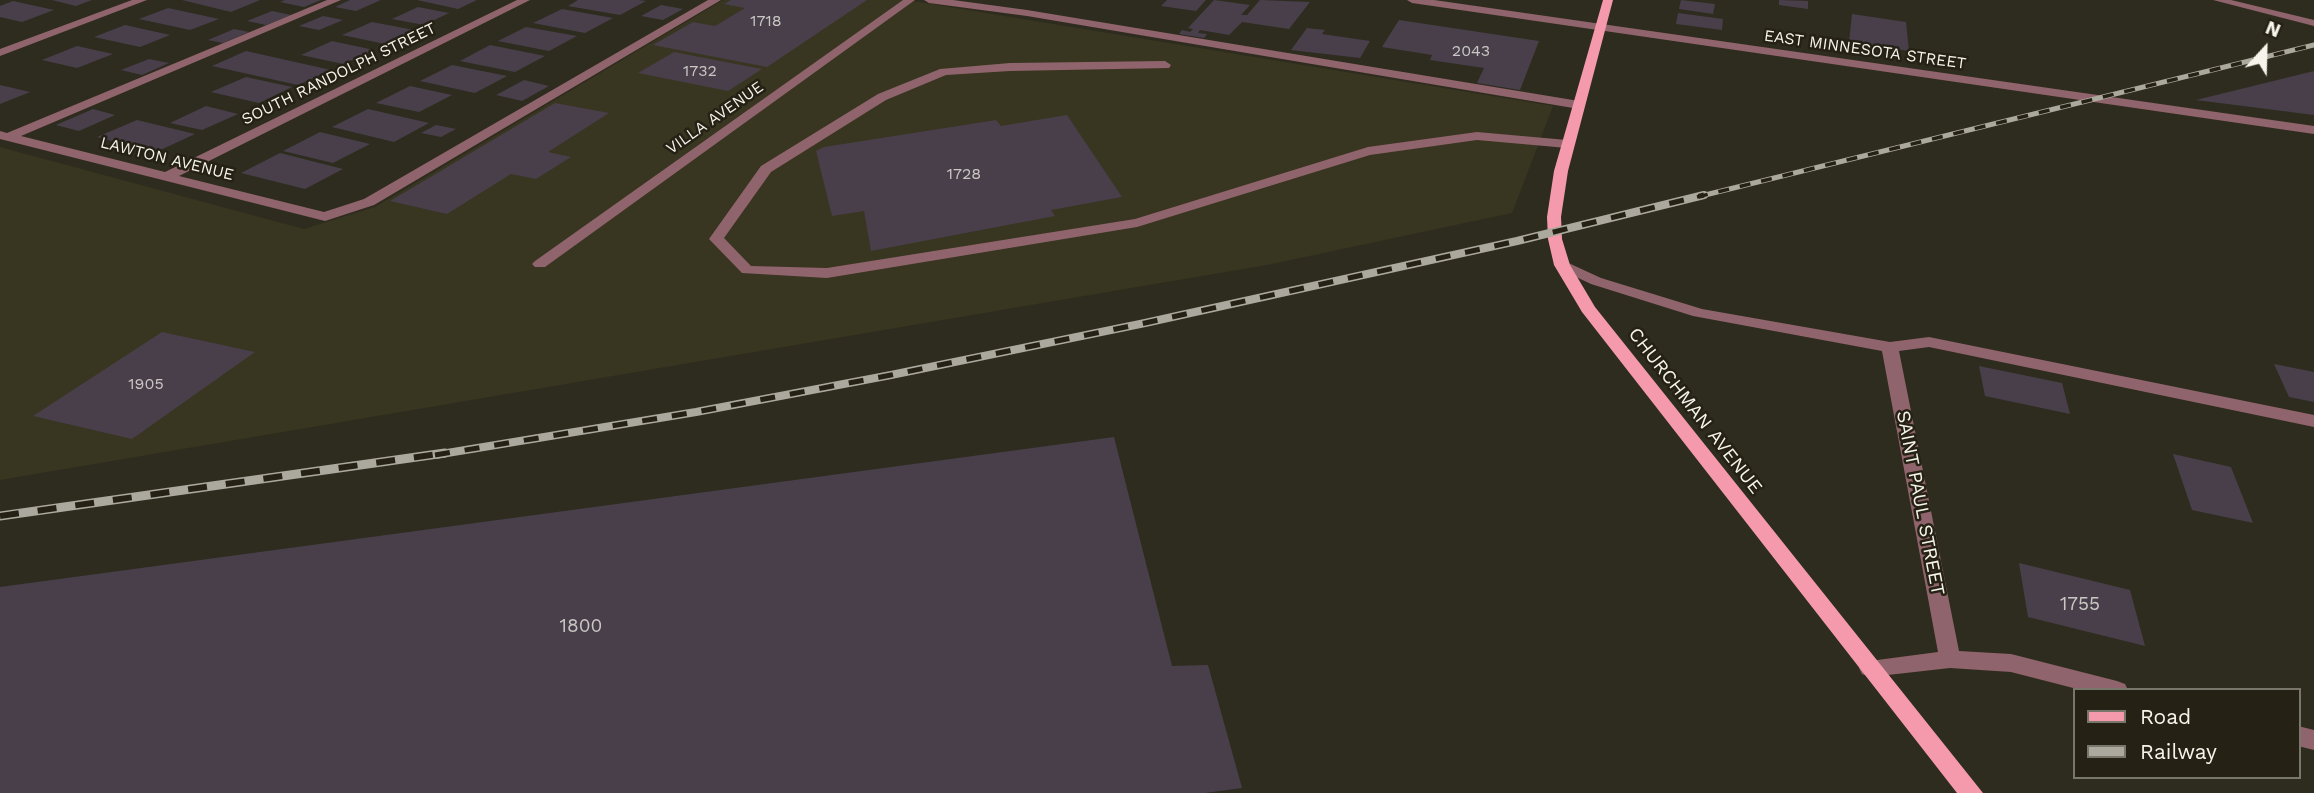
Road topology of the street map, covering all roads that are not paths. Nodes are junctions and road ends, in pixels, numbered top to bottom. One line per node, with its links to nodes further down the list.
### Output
1 (142, 0): 12 (street)
2 (336, 0): 16 (street)
3 (525, 0): 18 (street, SOUTH RANDOLPH STREET)
4 (716, 0): 18 (street, LAWTON AVENUE)
5 (911, 0): 19 (street, VILLA AVENUE)
6 (929, 0): 14 (street)
7 (1412, 0): 11 (street, EAST MINNESOTA STREET)
8 (1608, 0): 11 (main road, CHURCHMAN AVENUE)
9 (2218, 0): 10 (street)
10 (2314, 23)
11 (1601, 27): 14 (main road, CHURCHMAN AVENUE); 15 (street, EAST MINNESOTA STREET)
12 (0, 53)
13 (1165, 65): 17 (street)
14 (1578, 105): 17 (main road, CHURCHMAN AVENUE)
15 (2314, 131)
16 (4, 136): 18 (street, LAWTON AVENUE)
17 (1567, 144): 20 (main road, CHURCHMAN AVENUE)
18 (166, 177)
19 (540, 264)
20 (1562, 265): 21 (street); 24 (main road, CHURCHMAN AVENUE)
21 (1890, 347): 22 (street); 23 (street, SAINT PAUL STREET)
22 (2314, 421)
23 (1950, 659): 24 (street); 25 (street)
24 (1870, 668): 26 (main road, CHURCHMAN AVENUE)
25 (2109, 688)
26 (1971, 793)

